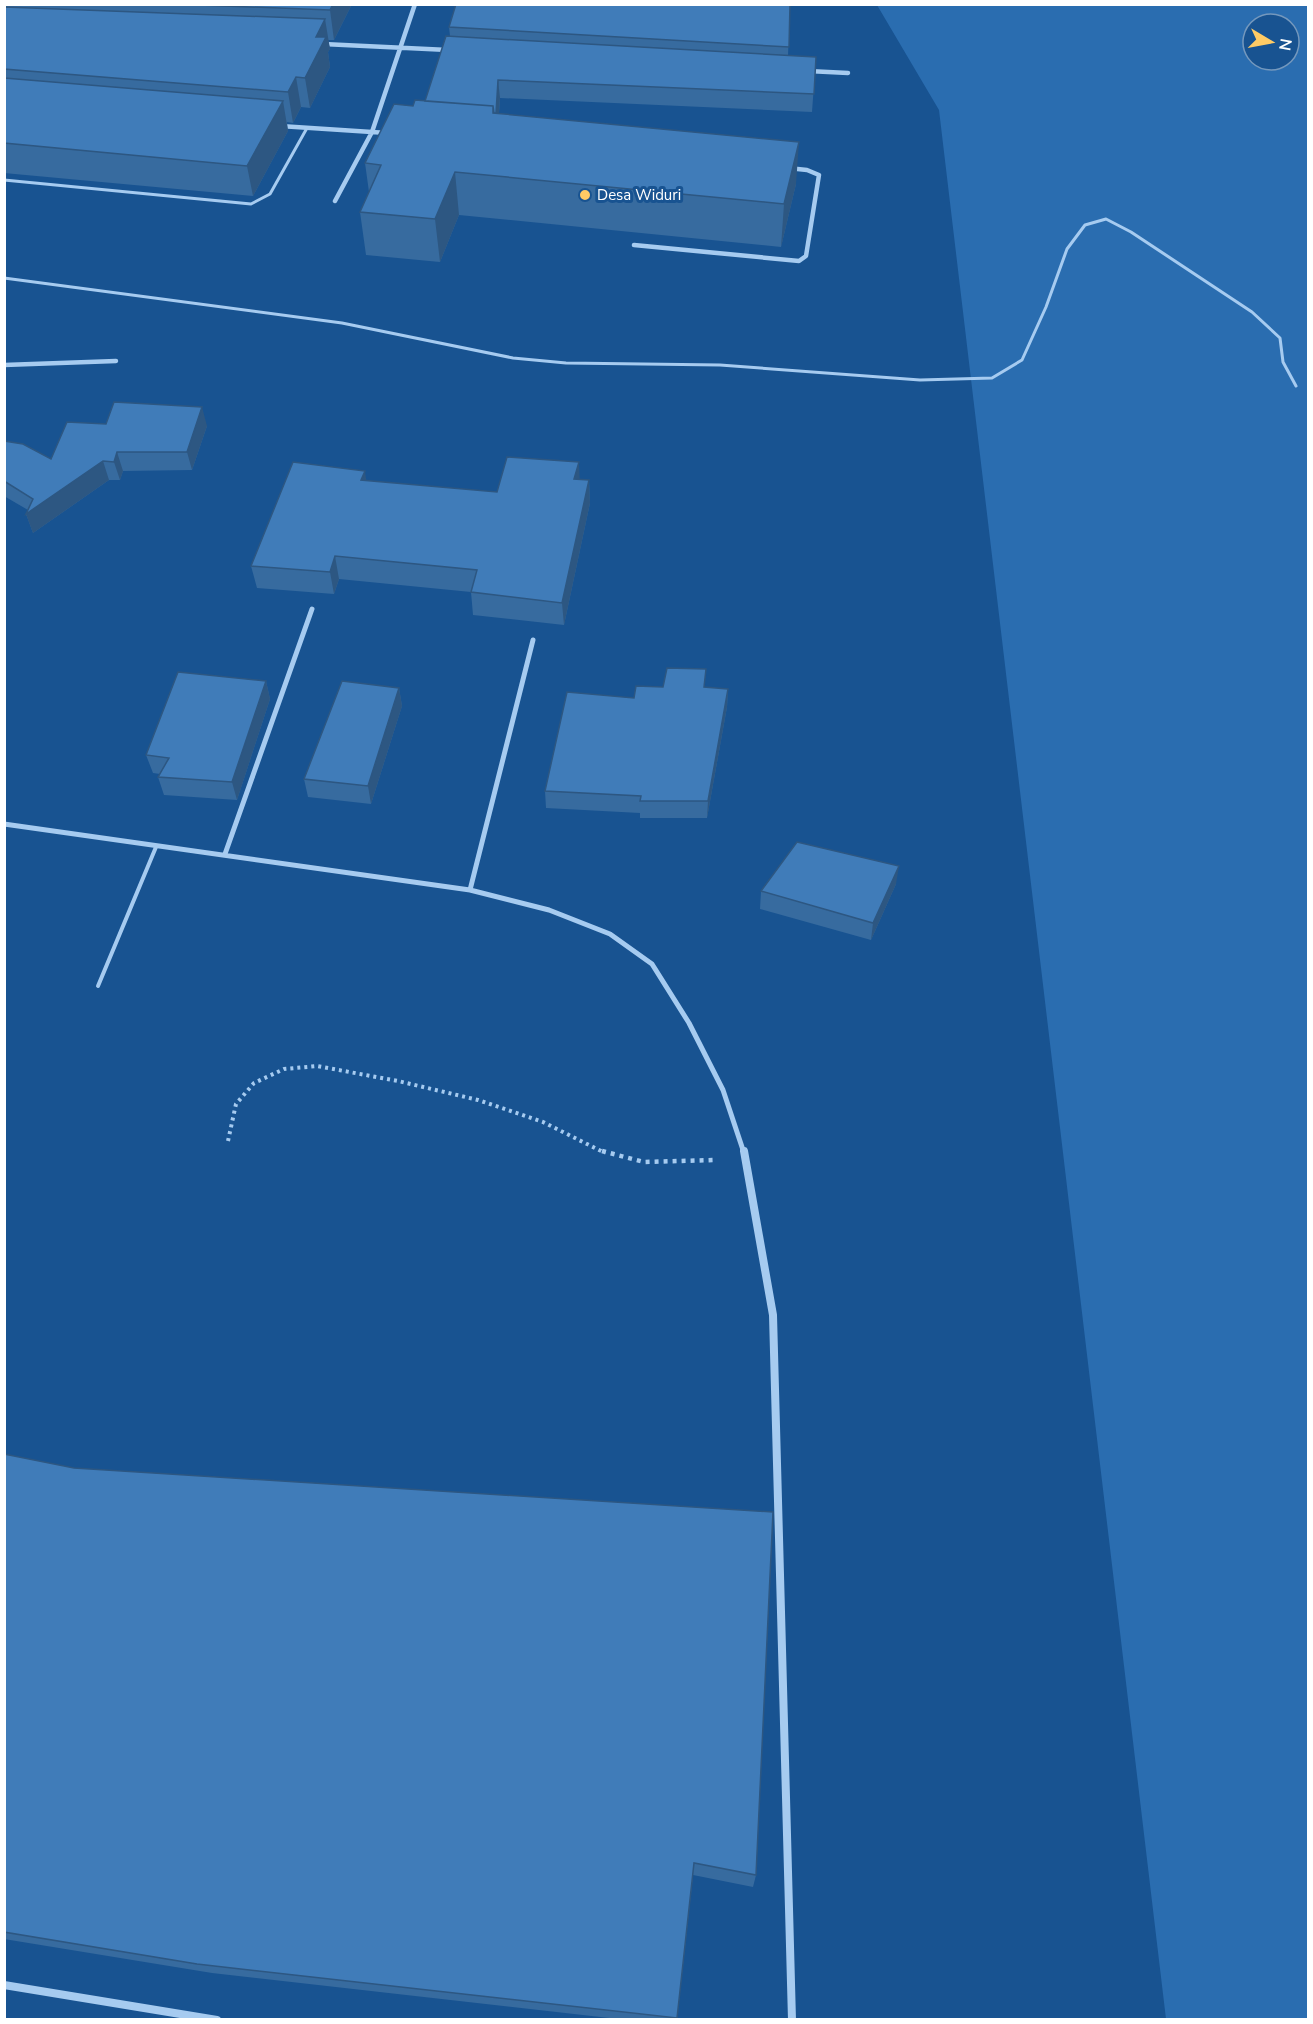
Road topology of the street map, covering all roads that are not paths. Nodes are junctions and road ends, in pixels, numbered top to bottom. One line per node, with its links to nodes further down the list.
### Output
1 (415, 4): 3 (street)
2 (316, 44): 3 (street)
3 (400, 47): 4 (street); 9 (street)
4 (459, 50)
5 (801, 70): 6 (street)
6 (848, 73)
7 (272, 126): 8 (street)
8 (307, 128): 9 (street); 12 (lane)
9 (372, 132): 10 (street); 13 (street)
10 (395, 134)
11 (783, 168): 14 (street)
12 (4, 180)
13 (335, 201)
14 (634, 245)
15 (4, 278): 18 (lane)
16 (116, 361): 17 (street)
17 (4, 365)
18 (1296, 386)
19 (312, 609): 23 (street)
20 (533, 640): 24 (street)
21 (4, 824): 22 (street)
22 (156, 847): 23 (street); 25 (lane)
23 (225, 854): 24 (street)
24 (470, 890): 28 (street)
25 (98, 986)
26 (4, 1985): 27 (street)
27 (217, 2019)
28 (792, 2019)

